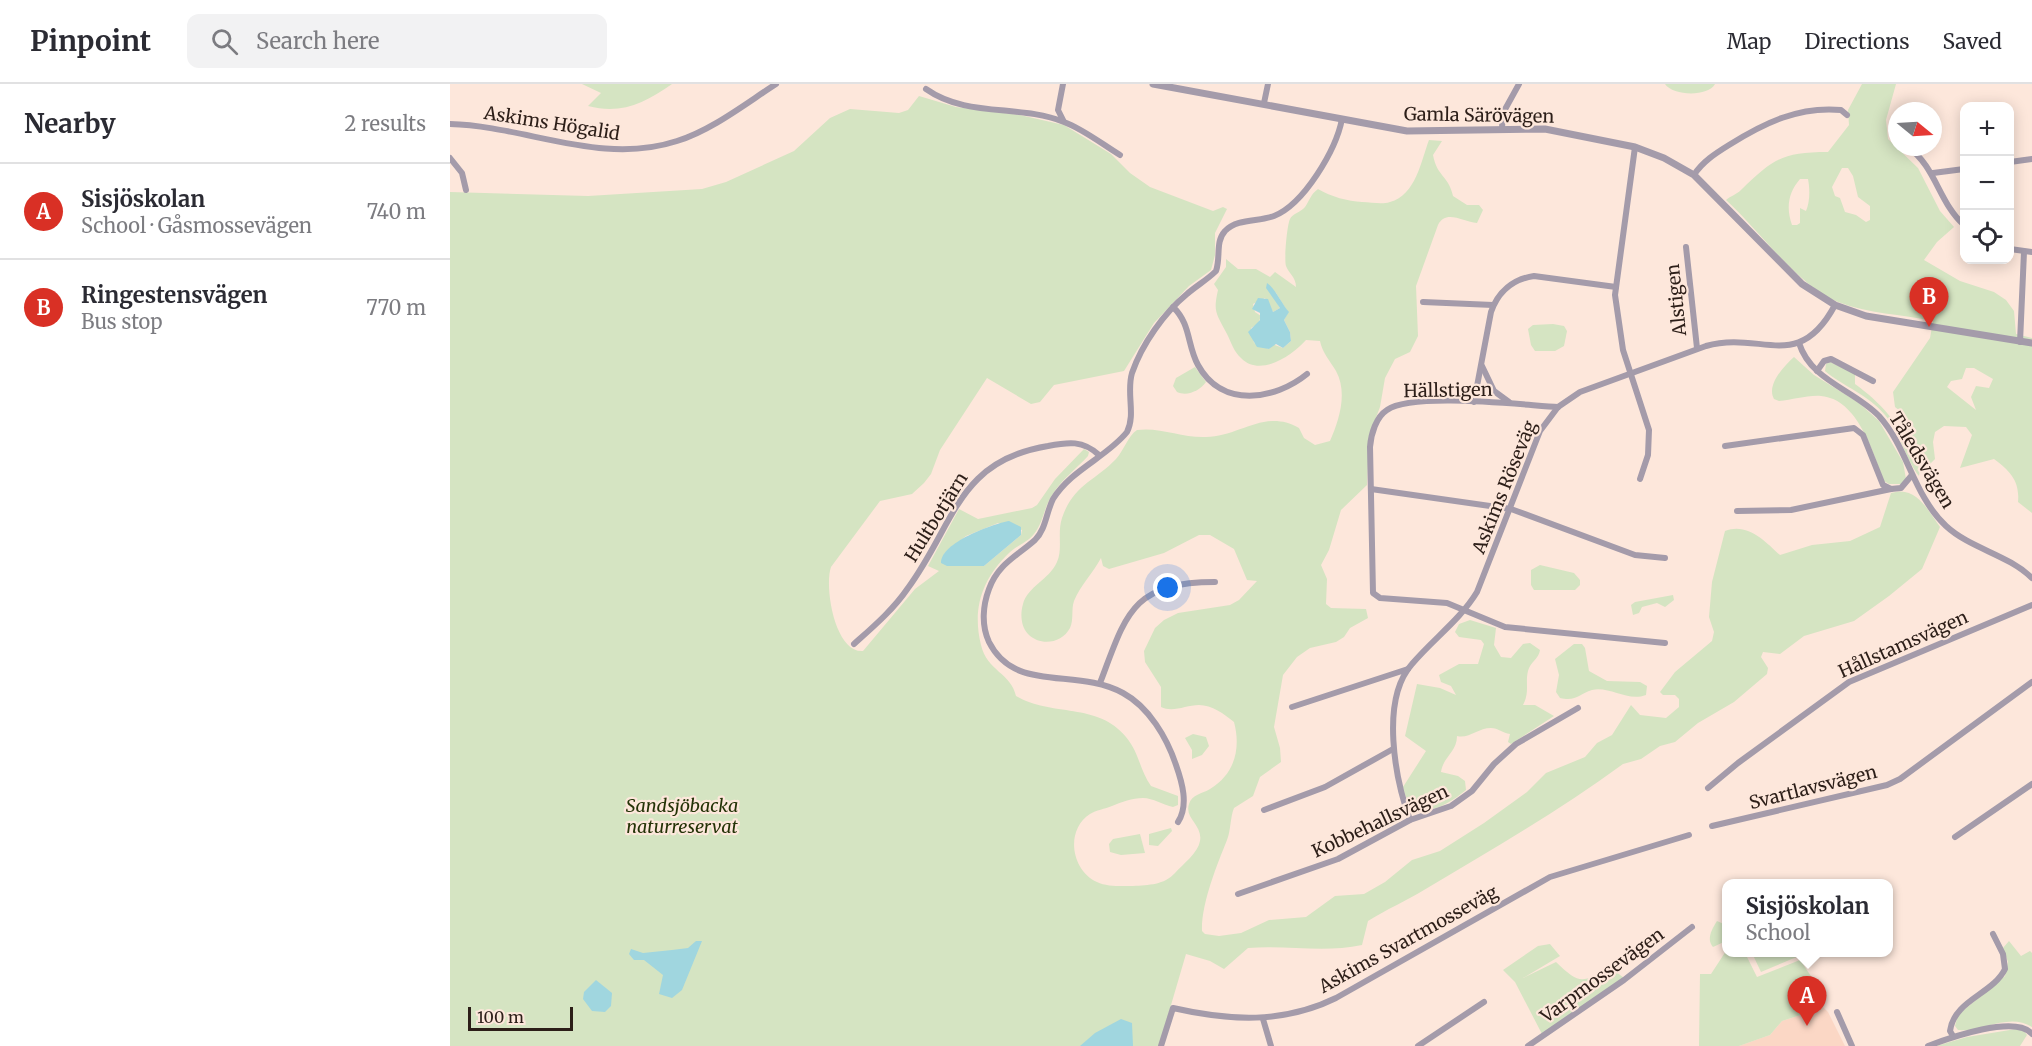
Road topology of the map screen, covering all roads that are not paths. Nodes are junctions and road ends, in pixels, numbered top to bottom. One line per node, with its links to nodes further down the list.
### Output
1 (776, 84): 11 (street, Askims Högalid)
2 (1063, 84): 10 (street)
3 (1153, 84): 7 (street, Gamla Särövägen)
4 (1268, 84): 7 (street)
5 (1519, 84): 12 (street)
6 (926, 90): 10 (street)
7 (1264, 104): 9 (street, Gamla Särövägen)
8 (1847, 115): 21 (street)
9 (1342, 119): 12 (street, Gamla Särövägen); 32 (street)
10 (1064, 122): 14 (street)
11 (450, 123)
12 (1502, 128): 13 (street, Gamla Särövägen)
13 (1635, 147): 21 (street, Gamla Särövägen); 28 (street)
14 (1120, 155)
15 (1916, 156): 20 (street)
16 (450, 158): 22 (street)
17 (2032, 159): 18 (street)
18 (2014, 161)
19 (1960, 169): 20 (street)
20 (1932, 173): 23 (street)
21 (1694, 175): 31 (street, Gamla Särövägen)
22 (466, 190)
23 (1960, 219)
24 (1686, 247): 36 (street, Alstigen)
25 (2014, 250): 26 (street)
26 (2024, 252): 27 (street); 33 (street)
27 (2032, 252)
28 (1616, 287): 30 (street); 39 (street)
29 (1423, 302): 30 (street)
30 (1493, 305): 37 (street)
31 (1835, 305): 33 (street, Gamla Särövägen); 34 (street)
32 (1173, 308): 40 (street); 46 (street)
33 (2020, 342): 35 (street, Gamla Särövägen)
34 (1799, 343): 36 (street, Askims Röseväg); 38 (street, Tåledsvägen)
35 (2032, 343)
36 (1697, 348): 39 (street, Askims Röseväg)
37 (1482, 363): 42 (street); 43 (street)
38 (1817, 371): 41 (street); 47 (street, Tåledsvägen)
39 (1630, 373): 44 (street, Askims Röseväg); 48 (street)
40 (1307, 374)
41 (1874, 381)
42 (1474, 402): 43 (street, Hällstigen); 49 (street, Hällstigen)
43 (1517, 405): 44 (street, Hällstigen)
44 (1558, 407): 51 (street, Askims Röseväg)
45 (1725, 446): 50 (street)
46 (1098, 455): 59 (street, Hultbotjärn); 62 (street)
47 (1912, 475): 50 (street); 54 (street, Tåledsvägen)
48 (1640, 479)
49 (1371, 489): 51 (street); 57 (street, Hällstigen)
50 (1891, 489): 52 (street)
51 (1511, 509): 53 (street); 57 (street, Askims Röseväg)
52 (1737, 511)
53 (1665, 558)
54 (2032, 578)
55 (1215, 582): 62 (street)
56 (2032, 605): 67 (street, Hållstamsvägen)
57 (1465, 610): 58 (street); 60 (street, Askims Röseväg)
58 (1665, 643)
59 (854, 645)
60 (1408, 669): 63 (street); 65 (street, Askims Röseväg)
61 (2032, 682): 71 (street, Svartlavsvägen)
62 (1100, 683): 70 (street)
63 (1292, 706)
64 (1578, 708): 69 (street, Kobbehallsvägen)
65 (1393, 749): 68 (street); 69 (street, Askims Röseväg)
66 (2032, 784): 73 (street)
67 (1708, 788)
68 (1264, 810)
69 (1410, 820): 74 (street, Kobbehallsvägen)
70 (1178, 822)
71 (1712, 826)
72 (1689, 835): 79 (street, Askims Svartmosseväg)
73 (1954, 837)
74 (1238, 894)
75 (1692, 927): 85 (street, Varpmossevägen)
76 (1993, 934): 81 (street)
77 (1484, 1002): 84 (street)
78 (1837, 1012): 86 (street)
79 (1263, 1018): 82 (street, Askims Svartmosseväg); 83 (street)
80 (2032, 1034): 81 (street)
81 (1953, 1036): 87 (street)
82 (1161, 1046)
83 (1271, 1046)
84 (1418, 1046)
85 (1528, 1046)
86 (1852, 1046)
87 (1928, 1046)

